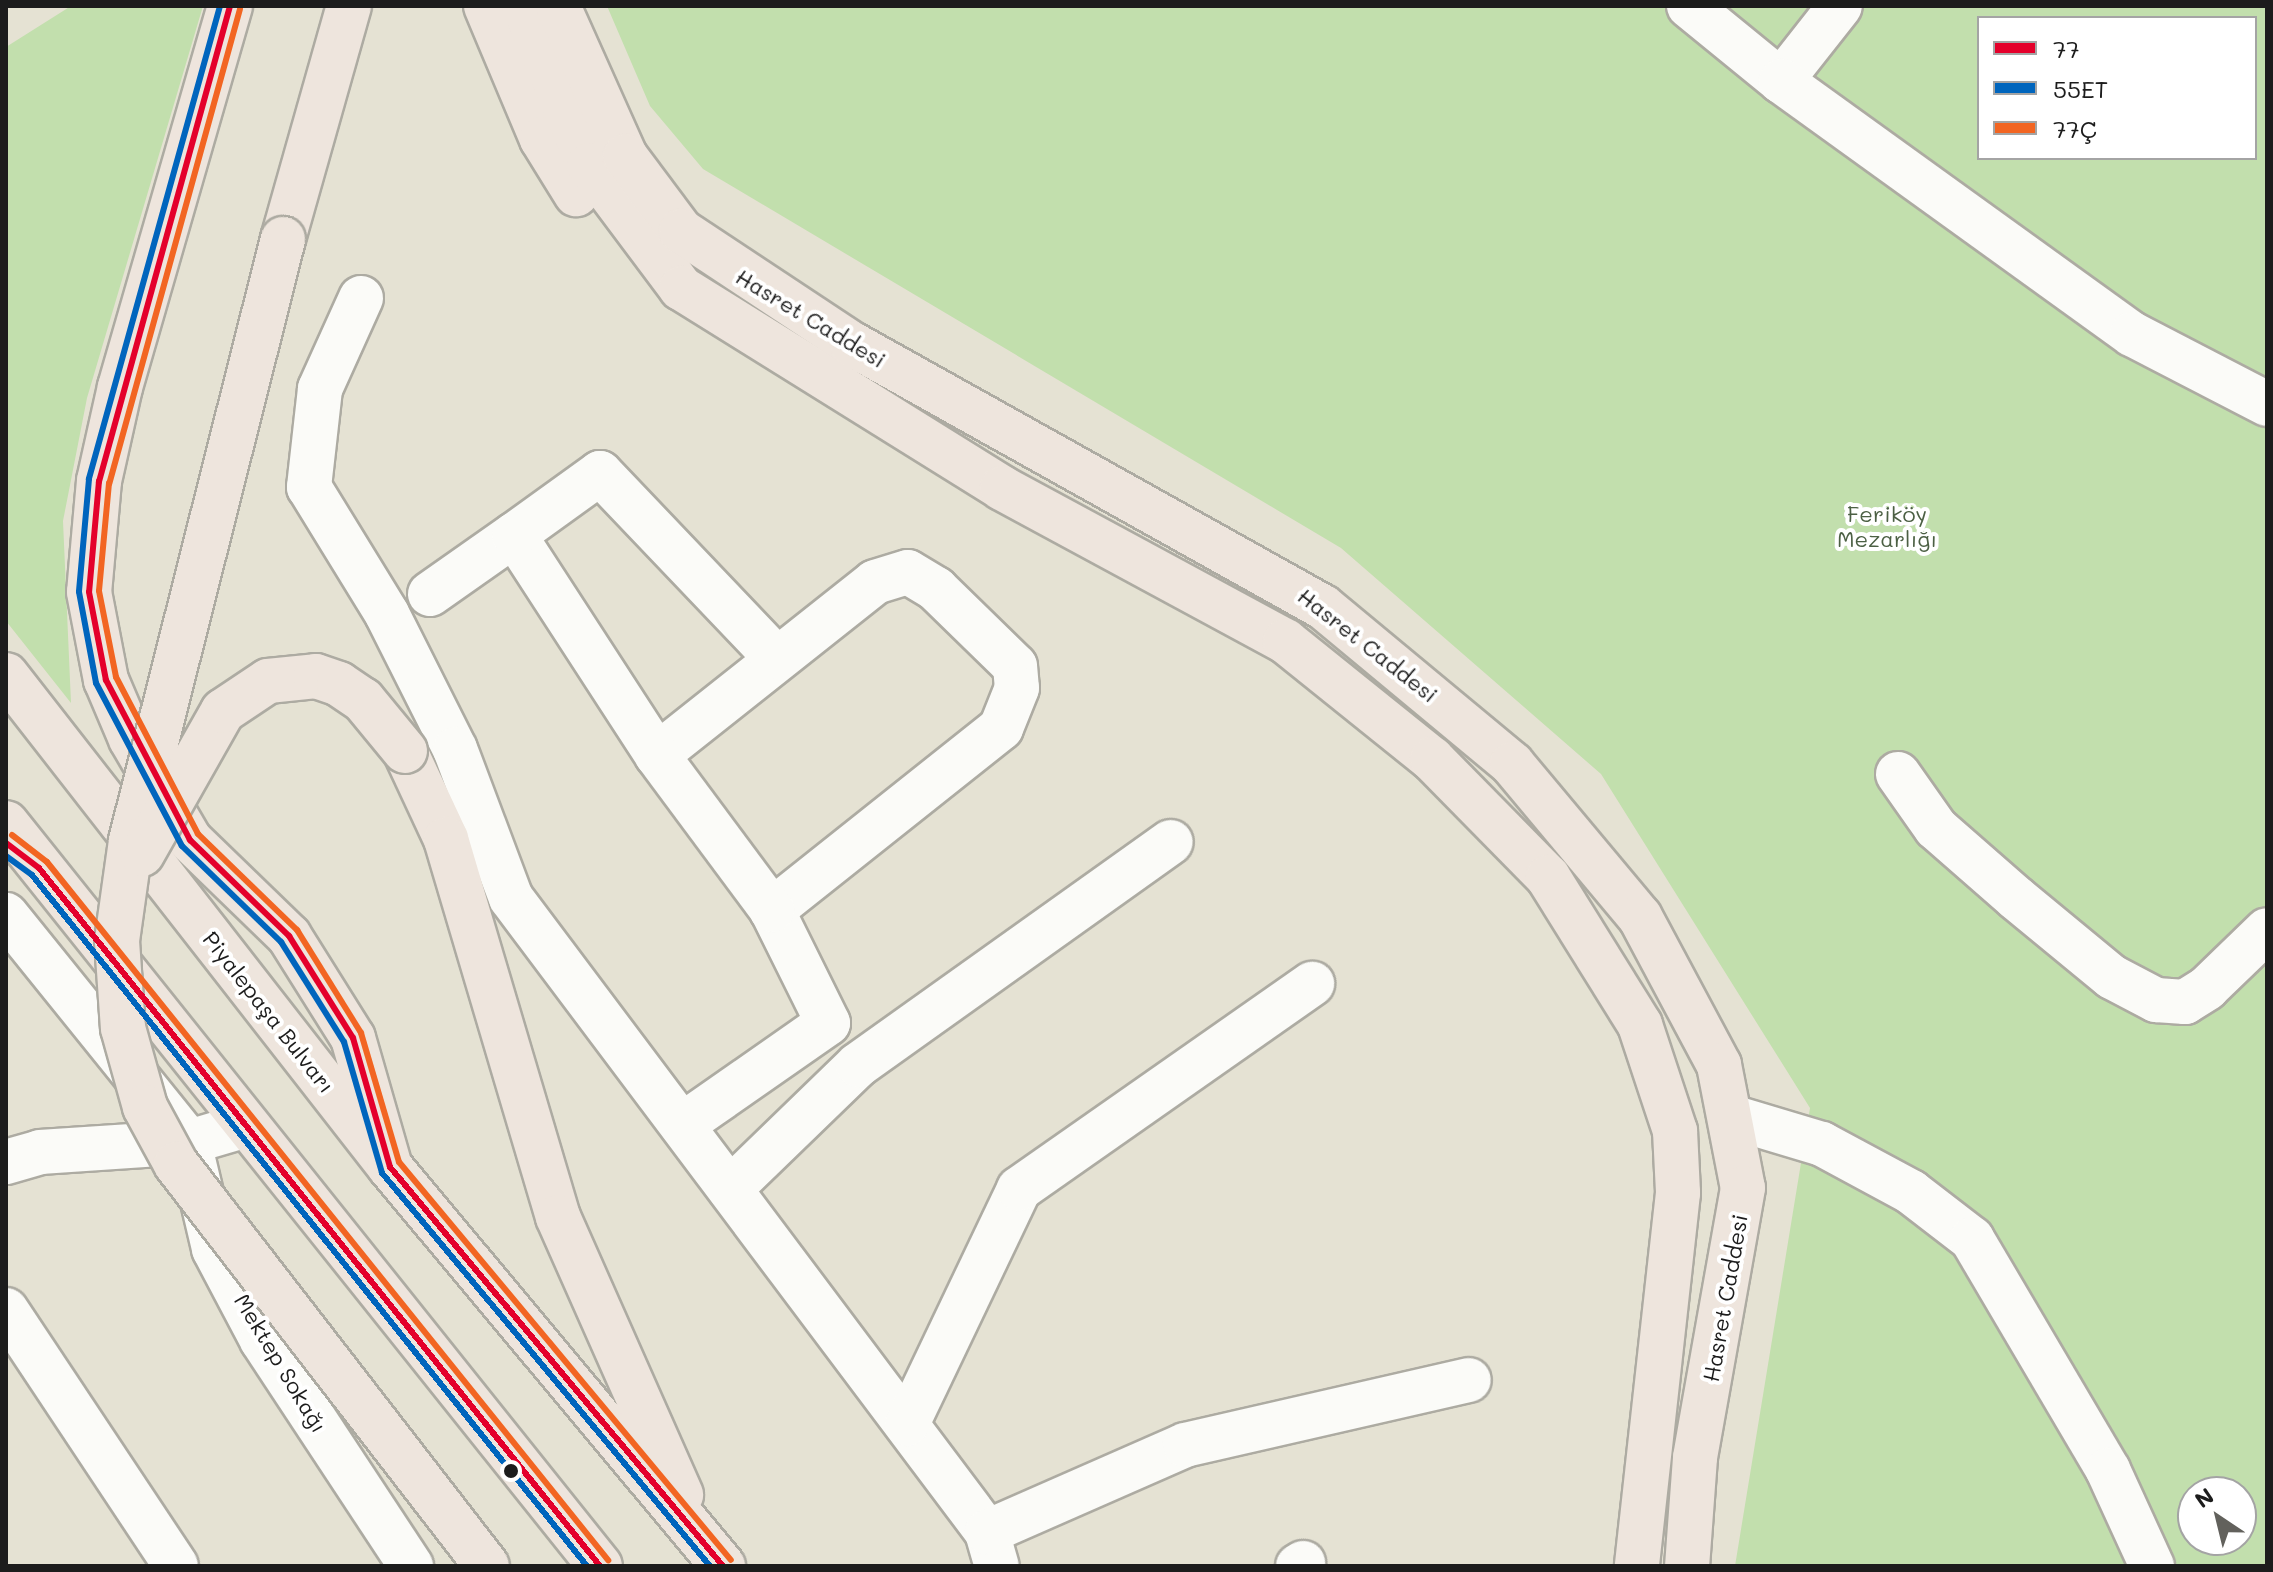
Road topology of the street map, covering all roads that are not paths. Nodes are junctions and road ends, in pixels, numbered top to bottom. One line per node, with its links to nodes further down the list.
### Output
1 (230, 6): 36 (main road)
2 (325, 6): 10 (main road)
3 (349, 6): 10 (main road)
4 (486, 6): 11 (main road)
5 (524, 6): 11 (main road, Hasret Caddesi)
6 (558, 6): 30 (main road, Hasret Caddesi)
7 (1689, 6): 9 (street)
8 (1840, 6): 9 (street)
9 (1781, 81): 13 (street)
10 (283, 239): 23 (main road, bridge)
11 (681, 288): 33 (main road, Hasret Caddesi)
12 (361, 298): 31 (street)
13 (2267, 404)
14 (514, 535): 15 (street); 16 (street); 18 (street)
15 (430, 594)
16 (775, 657): 18 (street); 24 (street)
17 (6, 675): 36 (main road, Piyalepaşa Bulvarı)
18 (657, 755): 24 (street)
19 (1898, 774): 26 (street)
20 (6, 823): 22 (main road)
21 (1171, 842): 29 (street)
22 (23, 855): 32 (main road)
23 (124, 878): 41 (main road, bridge); 45 (main road, bridge)
24 (772, 910): 28 (street)
25 (6, 915): 34 (street)
26 (2267, 930)
27 (1312, 984): 40 (street)
28 (828, 1023): 29 (street); 31 (street)
29 (858, 1065): 37 (street)
30 (1732, 1117): 33 (main road); 49 (main road, Hasret Caddesi); 50 (street)
31 (682, 1125): 37 (street)
32 (243, 1126): 34 (street); 46 (main road)
33 (1675, 1131): 48 (main road, Hasret Caddesi)
34 (189, 1142): 35 (street); 44 (street, Mektep Sokağı)
35 (6, 1162)
36 (390, 1167): 41 (main road, Piyalepaşa Bulvarı)
37 (730, 1189): 40 (street)
38 (6, 1310): 43 (street)
39 (1469, 1380): 42 (street)
40 (907, 1424): 42 (street)
41 (693, 1528): 47 (main road, Piyalepaşa Bulvarı)
42 (992, 1549)
43 (176, 1566)
44 (411, 1566)
45 (487, 1566)
46 (600, 1566)
47 (723, 1566)
48 (1637, 1566)
49 (1687, 1566)
50 (2152, 1566)

